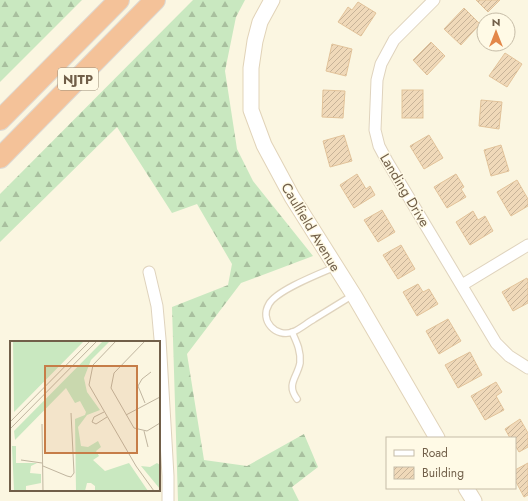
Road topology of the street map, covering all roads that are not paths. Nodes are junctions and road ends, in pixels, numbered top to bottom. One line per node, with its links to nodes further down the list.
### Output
1 (119, 0): 5 (highway, NJTP)
2 (155, 0): 6 (highway, NJTP)
3 (272, 0): 8 (street, Caulfield Avenue)
4 (434, 0): 10 (street, Landing Drive)
5 (0, 120)
6 (0, 158)
7 (528, 245): 10 (street)
8 (335, 267): 11 (street, Caulfield Avenue); 12 (lane)
9 (149, 272): 17 (street)
10 (462, 285): 13 (street, Landing Drive)
11 (353, 295): 12 (lane); 15 (street, Caulfield Avenue)
12 (292, 332): 14 (lane)
13 (528, 368)
14 (297, 399)
15 (436, 437)
16 (467, 489): 18 (street)
17 (168, 501)
18 (474, 501)

